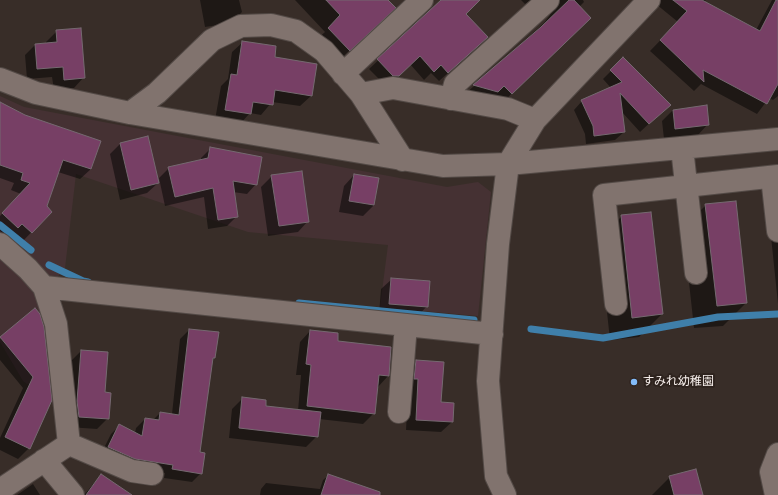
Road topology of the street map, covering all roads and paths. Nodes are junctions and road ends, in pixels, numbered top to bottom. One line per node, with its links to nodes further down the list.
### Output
1 (422, 0): 4 (street)
2 (548, 0): 7 (street)
3 (649, 0): 9 (street)
4 (343, 74): 6 (street); 8 (street)
5 (0, 79): 8 (street)
6 (361, 94): 7 (street); 12 (street)
7 (451, 99): 9 (street)
8 (130, 113): 12 (street)
9 (536, 120): 13 (street)
10 (778, 139): 11 (street)
11 (682, 148): 13 (street); 15 (street)
12 (403, 160): 13 (street)
13 (508, 164): 22 (street)
14 (775, 176): 15 (street); 16 (street)
15 (685, 186): 18 (street); 20 (street)
16 (778, 232)
17 (0, 244): 19 (street)
18 (696, 273)
19 (44, 287): 21 (street); 24 (street)
20 (616, 304)
21 (406, 325): 22 (street); 23 (street)
22 (492, 334): 30 (street)
23 (399, 412)
24 (69, 444): 26 (street); 27 (street)
25 (778, 454): 31 (street)
26 (44, 460): 28 (street); 29 (street)
27 (152, 474)
28 (0, 490)
29 (73, 495)
30 (505, 495)
31 (776, 495)

